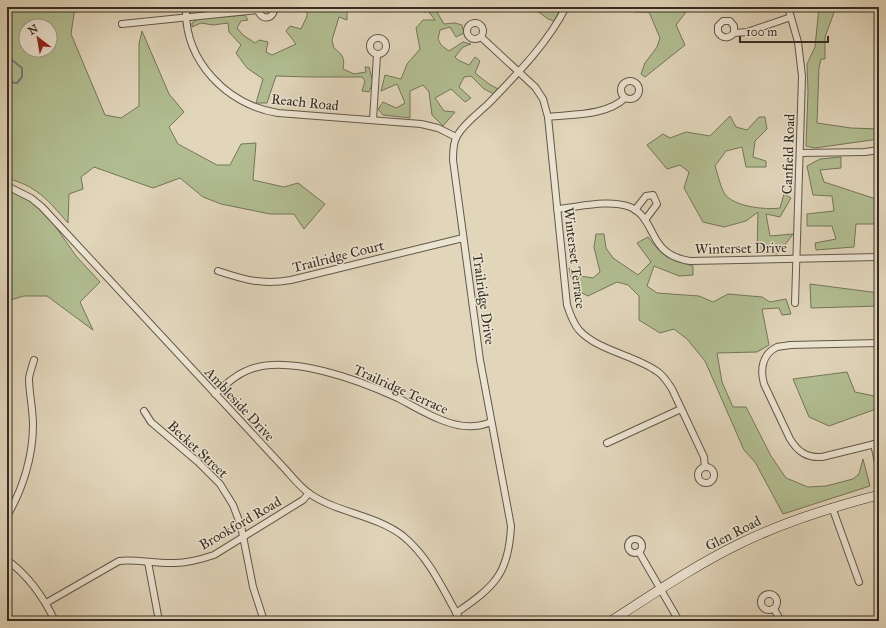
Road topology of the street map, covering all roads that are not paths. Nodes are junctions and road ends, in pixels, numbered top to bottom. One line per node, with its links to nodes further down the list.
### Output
1 (186, 7): 6 (street, Reach Road)
2 (274, 7): 5 (street)
3 (566, 7): 12 (street)
4 (788, 7): 7 (street, Canfield Road)
5 (258, 9): 6 (street)
6 (185, 17): 8 (street); 15 (street, Reach Road)
7 (791, 17): 9 (street); 18 (street, Canfield Road)
8 (122, 24)
9 (734, 33)
10 (481, 36): 12 (street, Winterset Terrace)
11 (377, 55): 15 (street)
12 (519, 71): 14 (street, Winterset Terrace); 16 (street)
13 (625, 98): 14 (street)
14 (548, 117): 20 (street, Winterset Terrace)
15 (373, 120): 16 (street, Reach Road)
16 (456, 137): 23 (street, Trailridge Drive)
17 (879, 150): 18 (street)
18 (800, 153): 25 (street, Canfield Road)
19 (7, 186): 30 (street, Ambleside Drive)
20 (557, 210): 21 (street, Winterset Drive); 31 (street, Winterset Terrace)
21 (635, 210): 22 (street, Winterset Drive); 22 (street)
22 (645, 220): 25 (street, Winterset Drive)
23 (463, 238): 26 (street, Trailridge Court); 33 (street, Trailridge Drive)
24 (879, 257): 25 (street, Winterset Drive)
25 (796, 259): 27 (street, Canfield Road)
26 (218, 271)
27 (795, 303)
28 (879, 343): 35 (street)
29 (34, 360): 41 (street)
30 (215, 394): 33 (street, Trailridge Terrace); 38 (street, Ambleside Drive)
31 (681, 409): 34 (street); 36 (street, Winterset Terrace)
32 (144, 411): 42 (street, Becket Street)
33 (491, 422): 50 (street, Trailridge Drive)
34 (607, 443)
35 (876, 443): 37 (street)
36 (705, 467)
37 (879, 467)
38 (309, 493): 42 (street, Brookford Road); 50 (street, Ambleside Drive)
39 (879, 495): 40 (main road, Glen Road)
40 (832, 507): 46 (street); 47 (main road, Glen Road)
41 (7, 516)
42 (243, 538): 45 (street, Brookford Road); 53 (street, Becket Street)
43 (639, 552): 47 (street)
44 (7, 560): 48 (street)
45 (148, 562): 48 (street, Brookford Road); 52 (street)
46 (859, 582)
47 (660, 590): 55 (main road, Glen Road); 56 (street)
48 (46, 603): 51 (street)
49 (774, 609): 57 (street)
50 (456, 613): 54 (street, Ambleside Drive)
51 (55, 621)
52 (159, 621)
53 (264, 621)
54 (461, 621)
55 (611, 621)
56 (678, 621)
57 (780, 621)

